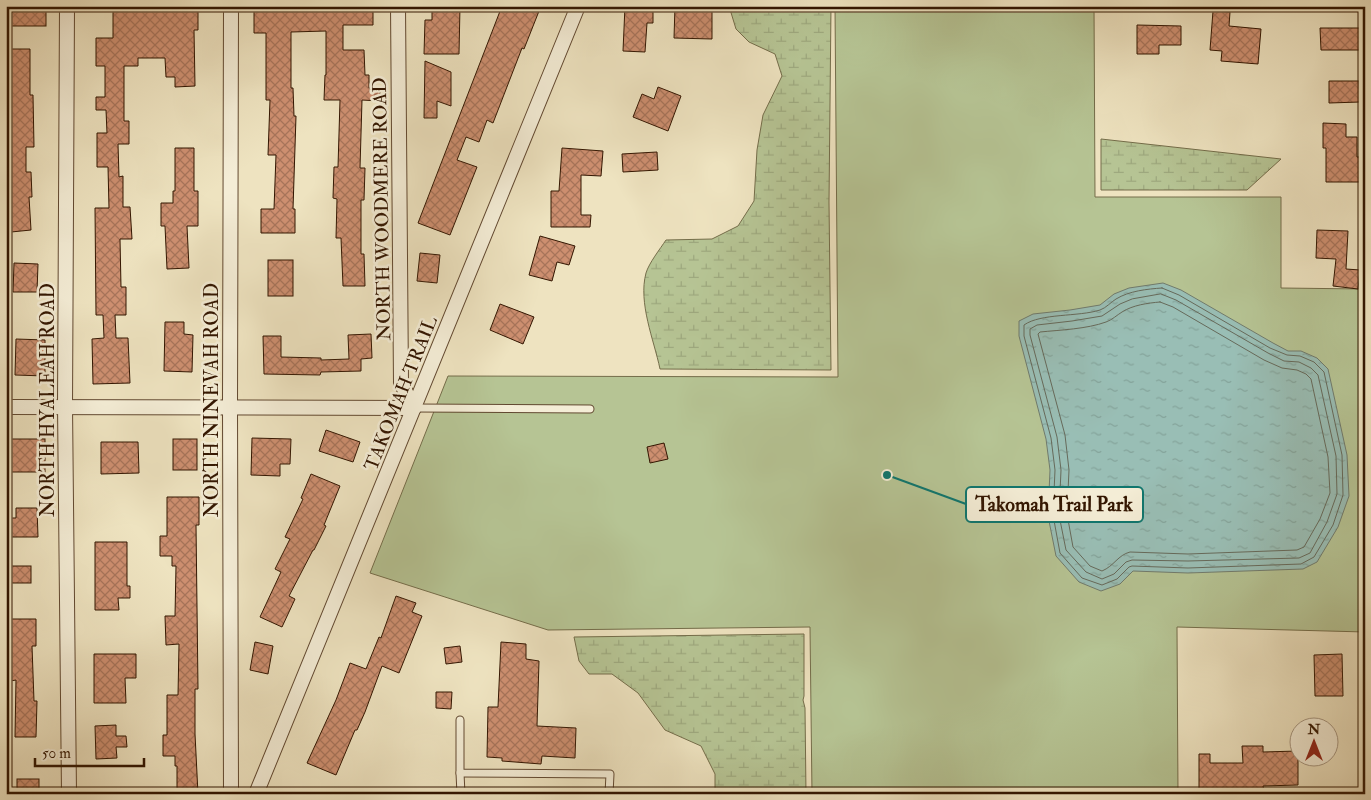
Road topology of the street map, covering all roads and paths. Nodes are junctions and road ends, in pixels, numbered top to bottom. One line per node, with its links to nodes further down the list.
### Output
1 (67, 6): 5 (street, NORTH HYALEAH ROAD)
2 (231, 6): 7 (street, NORTH NINEVAH ROAD)
3 (398, 6): 8 (street, NORTH WOODMERE ROAD)
4 (578, 6): 8 (street, TAKOMAH TRAIL)
5 (65, 406): 6 (street); 7 (street); 12 (street, NORTH HYALEAH ROAD)
6 (6, 407)
7 (230, 408): 8 (street); 13 (street, NORTH NINEVAH ROAD)
8 (414, 408): 9 (lane); 14 (street, TAKOMAH TRAIL)
9 (590, 409)
10 (460, 720): 11 (lane)
11 (460, 773): 15 (lane); 16 (lane)
12 (69, 794)
13 (231, 794)
14 (256, 794)
15 (461, 794)
16 (609, 794)

